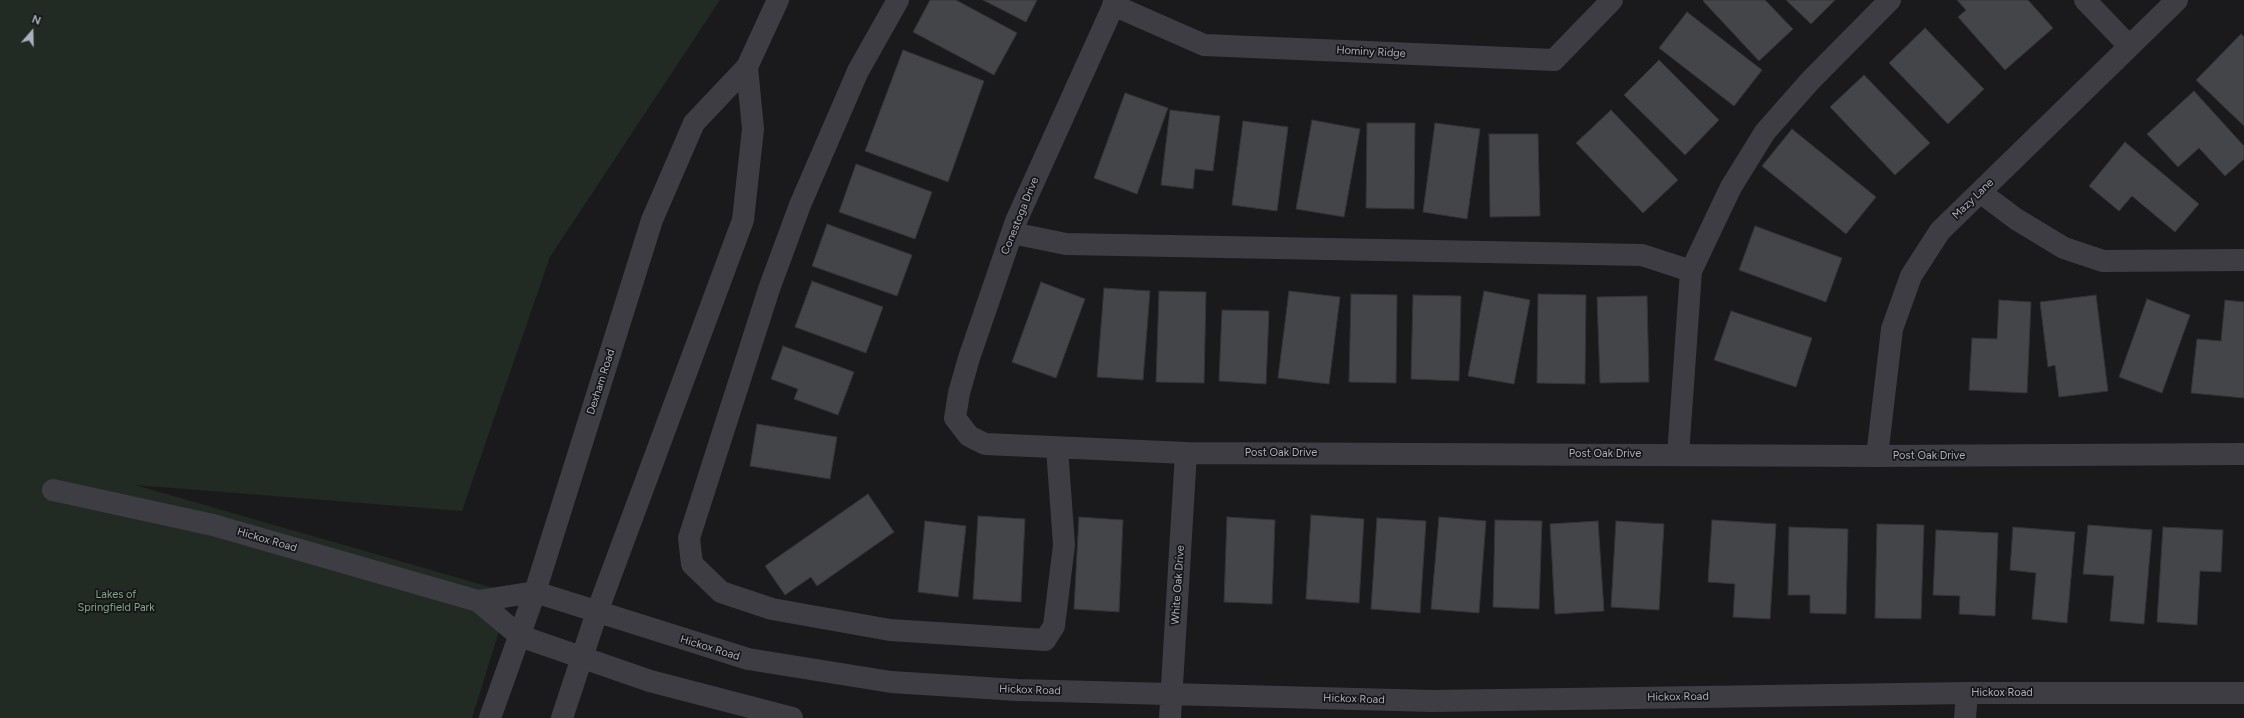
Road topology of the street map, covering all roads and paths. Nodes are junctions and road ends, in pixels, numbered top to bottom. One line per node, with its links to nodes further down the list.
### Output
1 (778, 0): 9 (street, Dexham Road)
2 (898, 0): 15 (street)
3 (1612, 0): 7 (street, Hominy Ridge)
4 (1890, 0): 13 (street)
5 (2085, 0): 8 (street)
6 (2177, 0): 8 (street, Mazy Lane)
7 (1114, 2): 11 (street, Conestoga Drive)
8 (2128, 46): 10 (street, Mazy Lane)
9 (747, 67): 21 (street, Dexham Road); 23 (street)
10 (1980, 192): 12 (street); 19 (street, Mazy Lane)
11 (1012, 233): 13 (street); 14 (street, Conestoga Drive)
12 (2244, 260)
13 (1691, 271): 18 (street)
14 (969, 436): 15 (street, Post Oak Drive)
15 (1057, 448): 16 (street, Post Oak Drive)
16 (1186, 452): 18 (street, Post Oak Drive); 26 (street, White Oak Drive)
17 (2244, 454): 19 (street, Post Oak Drive)
18 (1678, 455): 19 (street, Post Oak Drive)
19 (1877, 456)
20 (53, 490): 22 (street, Hickox Road)
21 (535, 592): 22 (street, Hickox Road); 23 (street, Hickox Road); 24 (street, Dexham Road)
22 (478, 601): 24 (street, Hickox Road)
23 (597, 612): 25 (street); 26 (street, Hickox Road)
24 (520, 636): 25 (street, Hickox Road); 29 (street, Dexham Road)
25 (582, 658): 30 (street); 31 (street, Hickox Road)
26 (1171, 693): 27 (street, Hickox Road); 32 (street, White Oak Drive)
27 (1967, 693): 28 (street, Hickox Road); 33 (street)
28 (2244, 693)
29 (490, 718)
30 (562, 718)
31 (792, 718)
32 (1170, 718)
33 (1965, 718)

